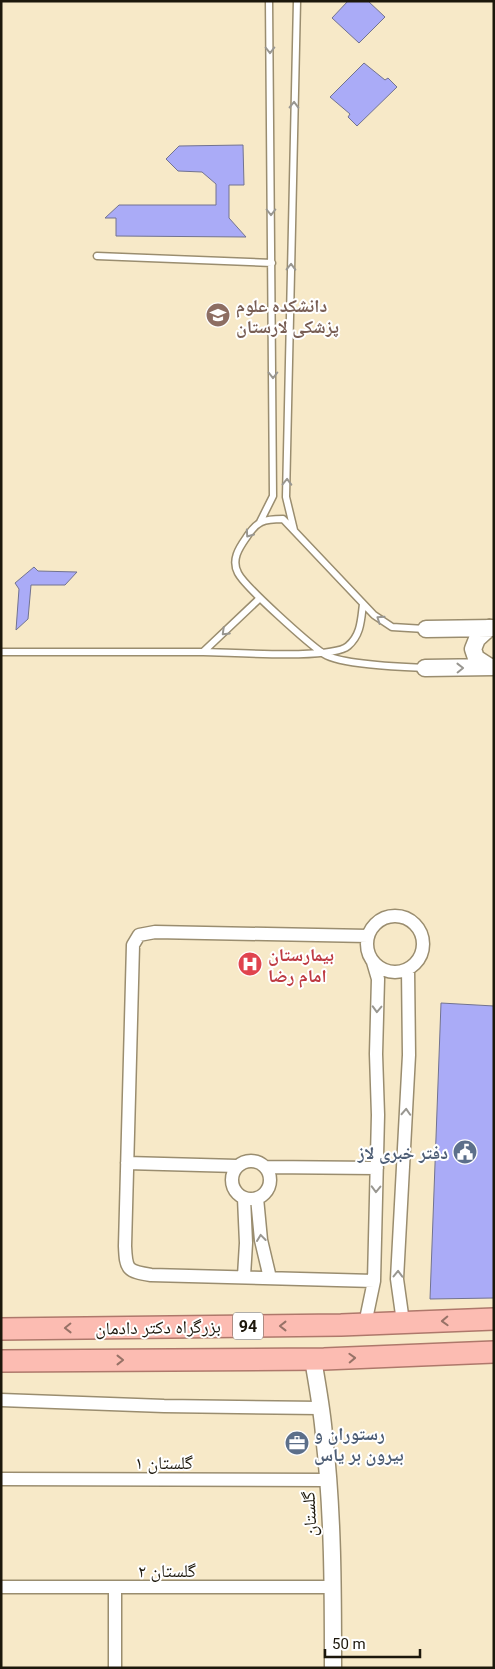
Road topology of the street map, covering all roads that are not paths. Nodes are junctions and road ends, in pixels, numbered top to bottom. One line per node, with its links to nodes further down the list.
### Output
1 (269, 1): 4 (lane, one-way to 4)
2 (297, 1): 6 (lane, one-way to 2)
3 (96, 256): 4 (lane)
4 (272, 263): 5 (lane, one-way to 5)
5 (260, 522): 6 (lane); 7 (lane, one-way to 7)
6 (294, 530): 8 (lane)
7 (260, 598): 12 (lane, one-way to 12); 13 (lane)
8 (363, 604): 10 (lane, one-way to 8); 13 (lane)
9 (492, 628): 10 (street); 14 (street)
10 (426, 629)
11 (1, 652): 12 (lane)
12 (203, 652): 13 (lane)
13 (324, 654): 15 (lane)
14 (492, 667): 15 (street, one-way to 14)
15 (425, 668)
16 (368, 936): 17 (street); 18 (street); 19 (street)
17 (373, 962): 18 (street); 22 (street, one-way to 22)
18 (408, 969): 28 (street, one-way to 18)
19 (127, 1163): 20 (street); 24 (street)
20 (237, 1166): 21 (street); 23 (street)
21 (265, 1168): 22 (street); 23 (street)
22 (377, 1168): 26 (street, one-way to 26)
23 (251, 1198): 24 (street); 25 (street, one-way to 23)
24 (244, 1276): 25 (street)
25 (270, 1278): 26 (street)
26 (374, 1281): 29 (street)
27 (494, 1319): 28 (highway, بزرگراه دکتر دادمان / 94, one-way to 28)
28 (403, 1322): 29 (highway, بزرگراه دکتر دادمان / 94)
29 (365, 1324): 30 (highway, بزرگراه دکتر دادمان / 94, one-way to 30)
30 (1, 1329)
31 (494, 1352): 32 (highway, بزرگراه دکتر دادمان / 94, one-way to 31)
32 (314, 1359): 33 (highway, بزرگراه دکتر دادمان / 94, one-way to 32); 35 (street, گلستان)
33 (1, 1361)
34 (1, 1400): 35 (street)
35 (320, 1408): 37 (street, گلستان)
36 (1, 1479): 37 (street, گلستان ۱)
37 (327, 1480): 39 (street, گلستان)
38 (1, 1587): 40 (street, گلستان ۲)
39 (333, 1587): 40 (street, گلستان ۲); 42 (street, گلستان)
40 (115, 1588): 41 (street)
41 (115, 1668)
42 (333, 1668)

